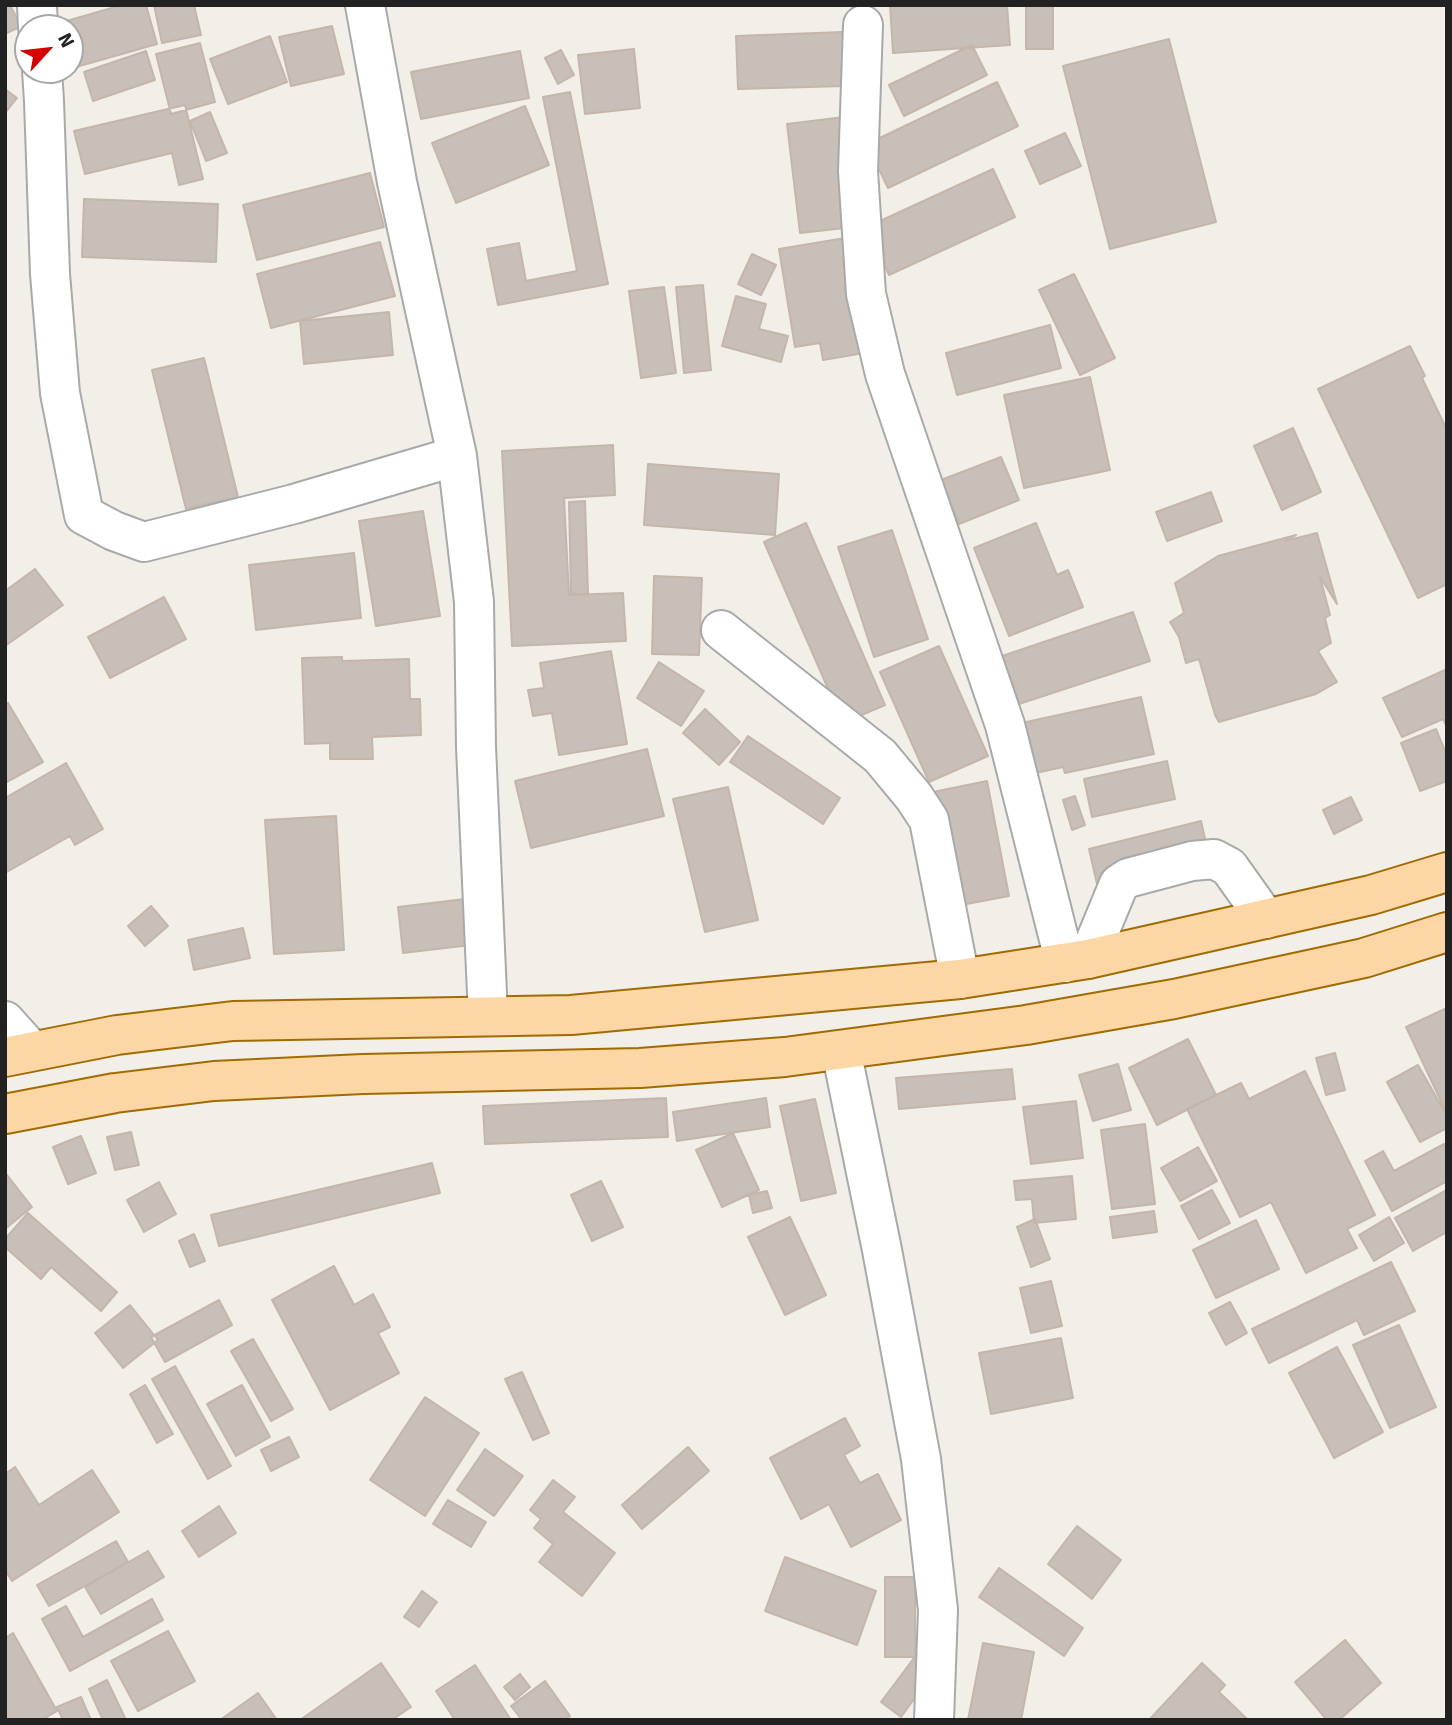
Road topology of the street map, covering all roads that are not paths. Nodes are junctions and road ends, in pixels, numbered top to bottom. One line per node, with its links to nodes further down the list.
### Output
1 (365, 5): 4 (street)
2 (863, 25): 9 (street)
3 (43, 84): 4 (street)
4 (457, 456): 11 (street)
5 (721, 630): 10 (street)
6 (1447, 872): 7 (main road)
7 (1266, 919): 9 (main road); 9 (street)
8 (1447, 932): 13 (main road)
9 (1077, 961): 10 (main road)
10 (960, 979): 11 (main road)
11 (488, 1017): 14 (main road)
12 (5, 1021): 14 (street)
13 (841, 1050): 15 (main road); 16 (street)
14 (19, 1054)
15 (5, 1114)
16 (934, 1720)

